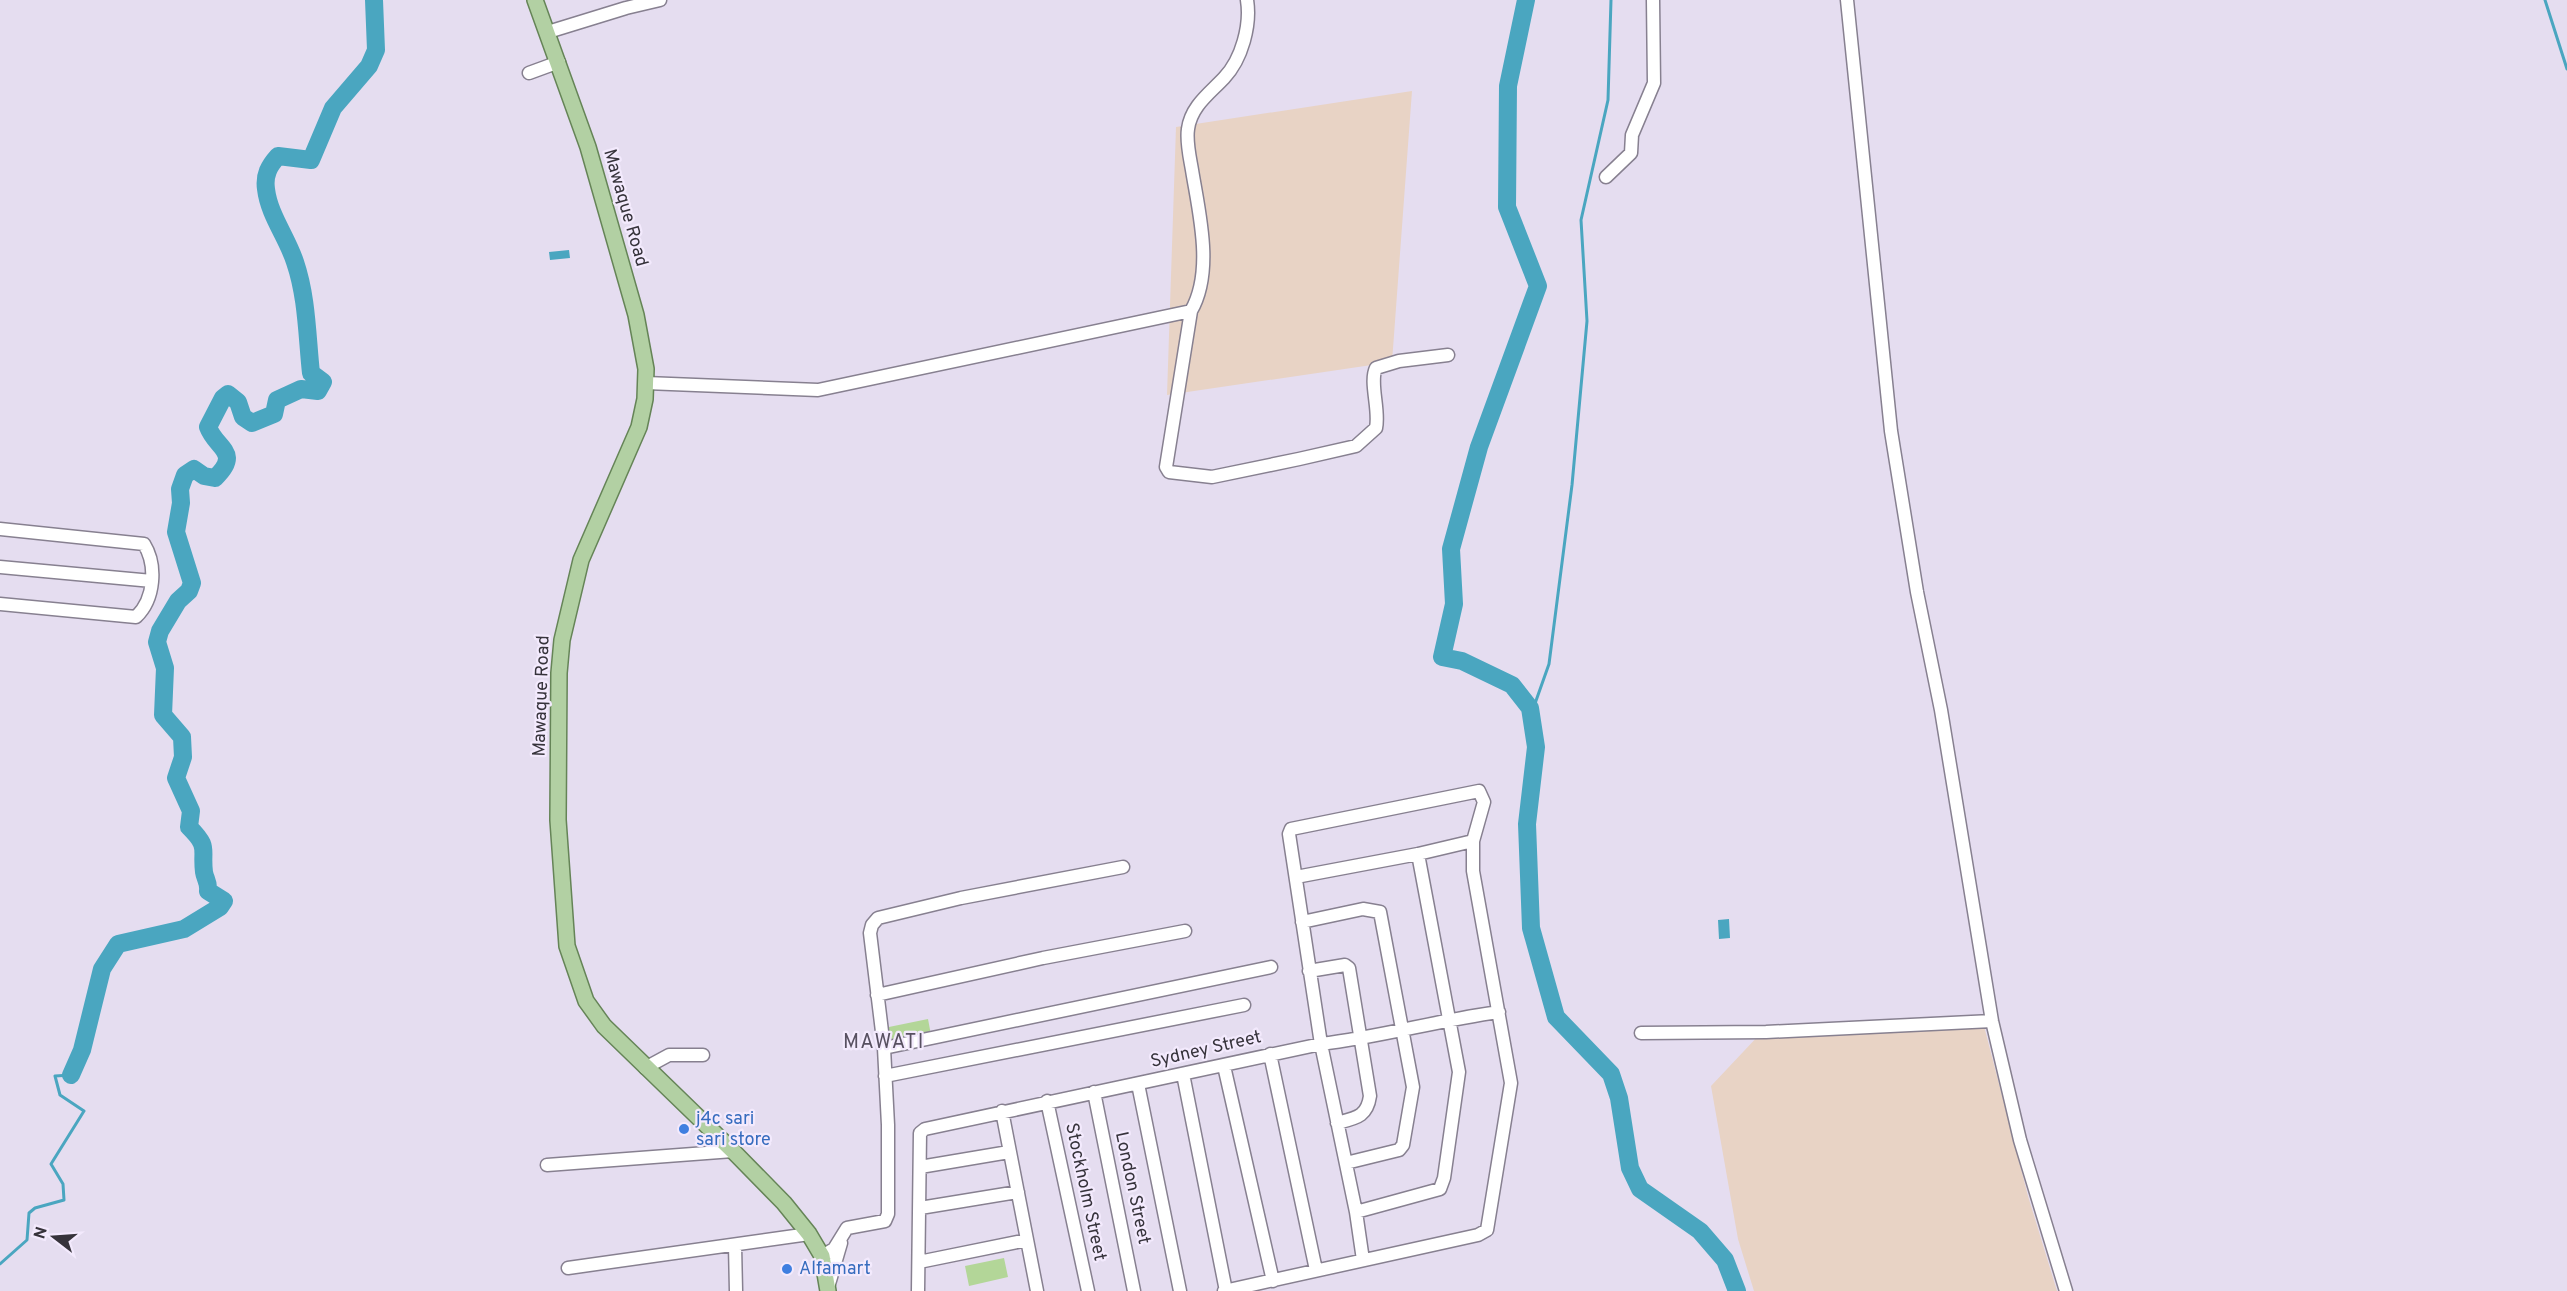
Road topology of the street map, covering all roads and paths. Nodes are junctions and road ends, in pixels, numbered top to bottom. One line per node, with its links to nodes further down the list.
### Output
1 (535, 0): 6 (main road, Mawaque Road)
2 (660, 0): 6 (street)
3 (1247, 0): 10 (street)
4 (1653, 0): 9 (street)
5 (1847, 0): 29 (street)
6 (548, 32): 7 (main road, Mawaque Road)
7 (559, 62): 8 (street); 12 (main road, Mawaque Road)
8 (529, 73)
9 (1606, 177)
10 (1191, 311): 11 (street); 12 (street)
11 (1448, 355)
12 (646, 383): 38 (main road, Mawaque Road)
13 (0, 529): 15 (street)
14 (0, 567): 15 (street)
15 (152, 581): 16 (street)
16 (0, 604)
17 (1473, 841): 18 (street); 20 (street); 27 (street)
18 (1418, 854): 20 (street); 28 (street)
19 (1123, 867): 25 (street)
20 (1296, 877): 21 (street)
21 (1302, 922): 24 (street); 30 (street)
22 (1185, 931): 25 (street)
23 (1271, 967): 34 (street)
24 (1309, 971): 32 (street); 33 (street)
25 (877, 995): 34 (street)
26 (1244, 1005): 40 (street)
27 (1499, 1012): 28 (street, Sydney Street); 59 (street)
28 (1450, 1018): 30 (street, Sydney Street); 53 (street)
29 (1992, 1021): 31 (street); 72 (street)
30 (1404, 1028): 32 (street, Sydney Street); 48 (street)
31 (1641, 1033)
32 (1361, 1039): 33 (street, Sydney Street); 45 (street)
33 (1321, 1044): 36 (street, Sydney Street); 45 (street)
34 (884, 1048): 40 (street)
35 (703, 1054): 38 (street)
36 (1270, 1054): 37 (street, Sydney Street); 62 (street)
37 (1224, 1066): 39 (street, Sydney Street); 63 (street)
38 (645, 1068): 46 (main road, Mawaque Road)
39 (1183, 1074): 41 (street, Sydney Street); 71 (street)
40 (885, 1077): 56 (street)
41 (1138, 1084): 42 (street, Sydney Street); 70 (street)
42 (1094, 1092): 43 (street, Sydney Street); 69 (street, London Street)
43 (1047, 1101): 44 (street, Sydney Street); 68 (street, Stockholm Street)
44 (1002, 1111): 47 (street); 50 (street, Sydney Street)
45 (1337, 1123): 48 (street)
46 (733, 1150): 49 (street); 54 (main road, Mawaque Road)
47 (1009, 1152): 50 (street); 51 (street)
48 (1346, 1162): 53 (street)
49 (547, 1165)
50 (920, 1167): 52 (street)
51 (1018, 1192): 52 (street); 55 (street)
52 (920, 1208): 60 (street)
53 (1356, 1212): 59 (street)
54 (809, 1234): 57 (street); 58 (main road, Mawaque Road)
55 (1027, 1240): 60 (street); 67 (street)
56 (842, 1241): 58 (street); 64 (street)
57 (735, 1245): 61 (street); 65 (street)
58 (822, 1256): 64 (main road, Mawaque Road)
59 (1363, 1260): 62 (street)
60 (919, 1262): 66 (street)
61 (568, 1268)
62 (1316, 1270): 63 (street)
63 (1273, 1281): 71 (street)
64 (828, 1289)
65 (736, 1291)
66 (918, 1291)
67 (1038, 1291)
68 (1088, 1291)
69 (1134, 1291)
70 (1180, 1291)
71 (1225, 1291)
72 (2066, 1291)

